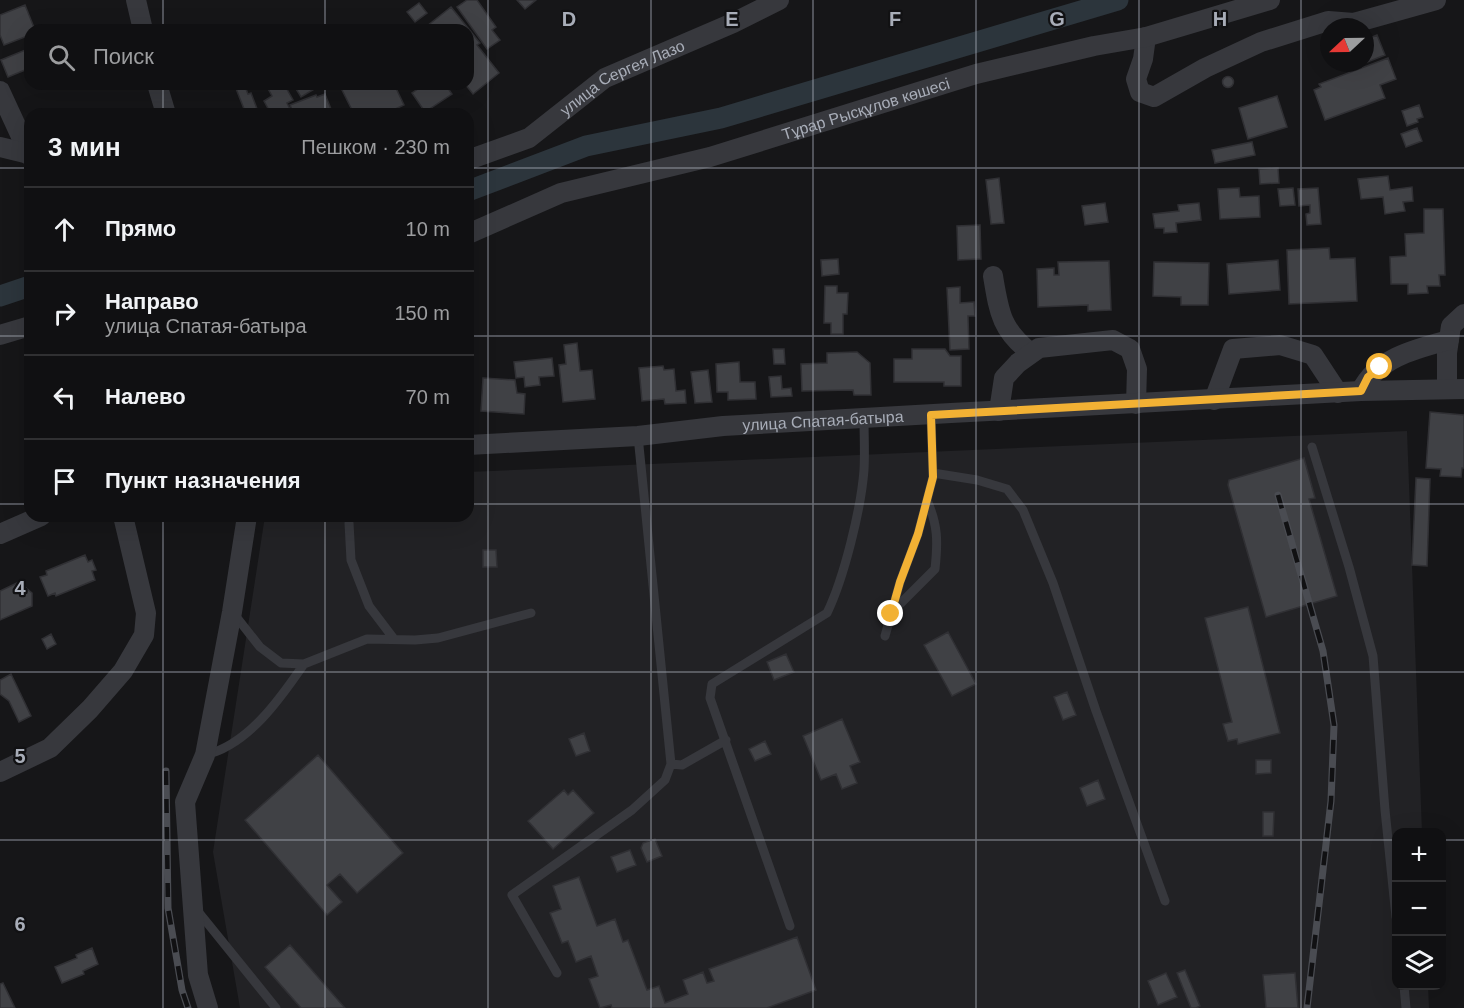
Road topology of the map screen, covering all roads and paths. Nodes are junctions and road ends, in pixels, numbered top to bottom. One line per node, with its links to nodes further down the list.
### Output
1 (136, 0): 5 (street)
2 (779, 0): 13 (street, улица Сергея Лазо)
3 (1270, 0): 6 (street, Тұрар Рысқұлов көшесі)
4 (1436, 0): 6 (street)
5 (142, 24)
6 (1146, 37): 14 (street, Тұрар Рысқұлов көшесі)
7 (160, 90): 9 (street)
8 (0, 91): 10 (street)
9 (164, 108)
10 (24, 144)
11 (0, 147): 12 (street)
12 (24, 154)
13 (474, 158)
14 (474, 231)
15 (993, 276): 20 (street)
16 (1464, 314): 19 (street)
17 (24, 328): 18 (street)
18 (0, 335)
19 (1449, 340): 21 (street); 22 (street)
20 (1031, 353): 25 (street); 26 (street)
21 (1455, 389): 22 (street, улица Спатая-батыра)
22 (1361, 391): 23 (street, улица Спатая-батыра)
23 (1338, 393): 24 (street, улица Спатая-батыра); 24 (street)
24 (1214, 400): 25 (street, улица Спатая-батыра)
25 (1136, 404): 26 (street, улица Спатая-батыра)
26 (999, 411): 27 (street, улица Спатая-батыра)
27 (931, 415): 28 (street, улица Спатая-батыра); 32 (lane)
28 (864, 418): 29 (street, улица Спатая-батыра); 45 (lane)
29 (638, 436): 30 (street, улица Спатая-батыра); 47 (lane)
30 (474, 445)
31 (1312, 447): 49 (lane)
32 (933, 473): 33 (lane); 50 (lane)
33 (927, 500): 41 (lane); 41 (lane)
34 (27, 522): 38 (street)
35 (124, 522): 48 (street)
36 (246, 522): 39 (street)
37 (348, 523): 43 (lane)
38 (0, 534)
39 (232, 612): 44 (lane); 46 (street)
40 (531, 613): 43 (lane)
41 (891, 614): 42 (lane)
42 (885, 636)
43 (394, 639): 44 (lane)
44 (304, 664): 46 (lane)
45 (726, 740): 47 (lane); 52 (lane)
46 (205, 755): 51 (street)
47 (671, 764): 53 (lane)
48 (0, 772)
49 (1392, 882)
50 (1165, 901)
51 (193, 905): 55 (street); 56 (lane)
52 (790, 926)
53 (557, 973)
54 (1404, 990): 57 (lane)
55 (207, 1008)
56 (276, 1008)
57 (1406, 1008)

